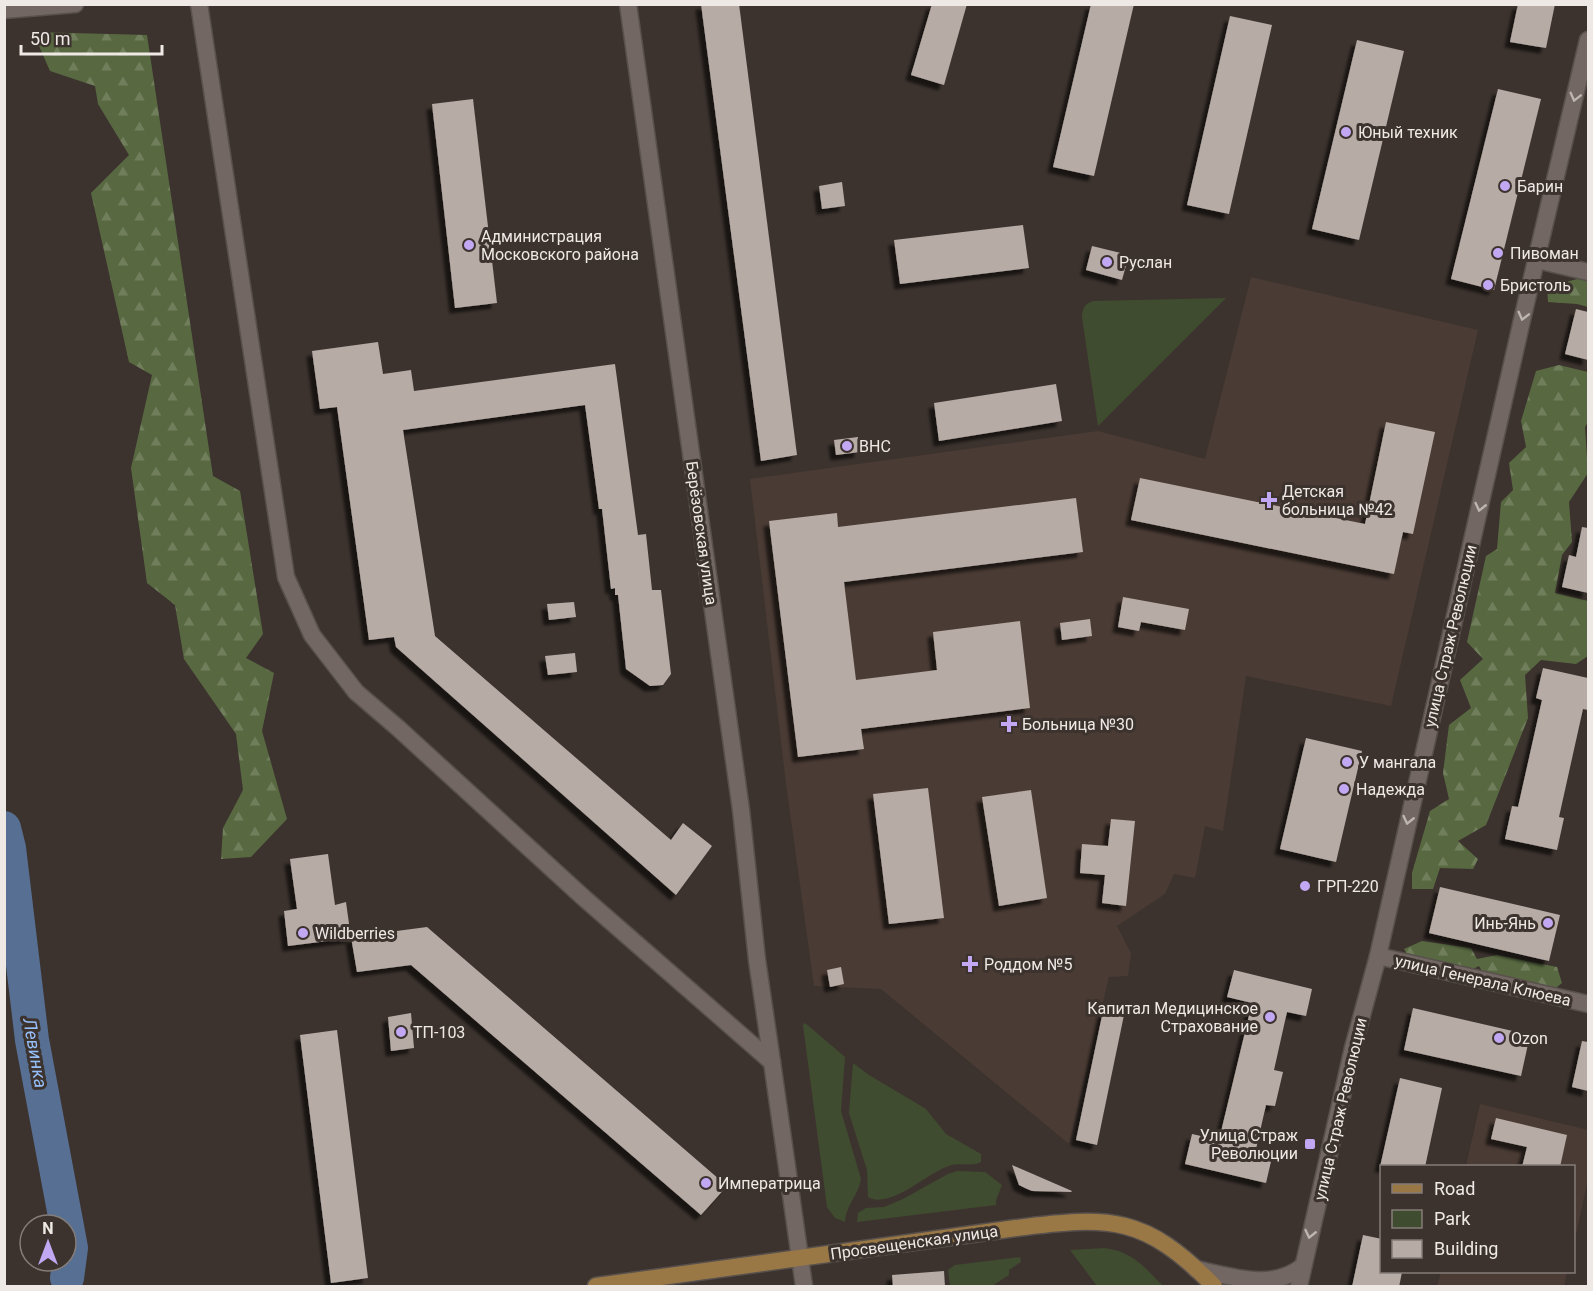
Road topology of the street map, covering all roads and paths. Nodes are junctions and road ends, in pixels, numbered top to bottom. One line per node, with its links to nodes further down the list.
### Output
1 (75, 4): 4 (street)
2 (199, 4): 10 (street)
3 (628, 4): 10 (street, Берёзовская улица)
4 (4, 10)
5 (1588, 40): 6 (street, улица Страж Революции, one-way to 6)
6 (1537, 260): 7 (street); 8 (street, улица Страж Революции, one-way to 8)
7 (1588, 272)
8 (1378, 956): 9 (street, улица Генерала Клюева); 12 (street, улица Страж Революции, one-way to 12)
9 (1588, 1004)
10 (771, 1062): 11 (street, Берёзовская улица)
11 (800, 1258): 13 (main road, Просвещенская улица); 14 (main road, Просвещенская улица); 15 (street)
12 (1303, 1266): 13 (street); 17 (street, улица Страж Революции)
13 (1196, 1269): 16 (main road, Просвещенская улица)
14 (596, 1287)
15 (804, 1287)
16 (1214, 1287)
17 (1299, 1287)

